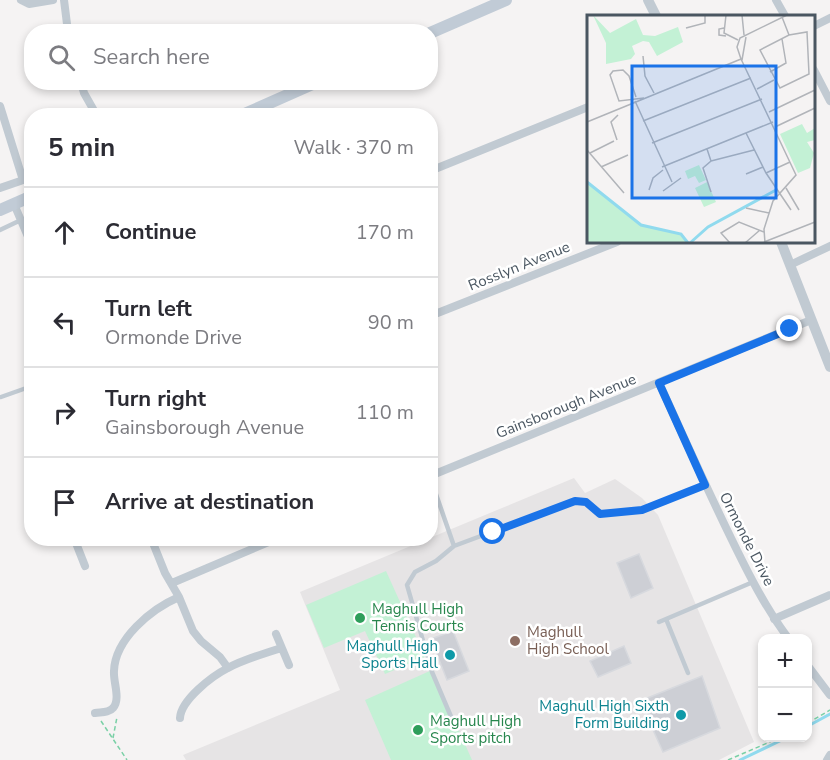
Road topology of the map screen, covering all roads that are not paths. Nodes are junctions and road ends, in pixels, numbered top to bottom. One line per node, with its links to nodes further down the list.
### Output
1 (21, 0): 2 (street)
2 (53, 0)
3 (64, 0): 10 (street)
4 (506, 0): 12 (main road)
5 (648, 0): 7 (street)
6 (776, 0): 8 (street)
7 (656, 15)
8 (784, 15)
9 (830, 18): 11 (street)
10 (67, 24)
11 (815, 25)
12 (438, 30)
13 (816, 82): 16 (street)
14 (83, 90): 19 (street)
15 (299, 90): 20 (main road)
16 (830, 101)
17 (0, 106): 22 (street)
18 (587, 107): 21 (street)
19 (92, 108)
20 (258, 108)
21 (438, 168)
22 (24, 170)
23 (24, 179): 24 (street)
24 (0, 188)
25 (24, 200): 26 (main road)
26 (14, 204): 27 (main road); 28 (street)
27 (0, 210)
28 (21, 220): 29 (street); 30 (lane)
29 (24, 227)
30 (0, 230)
31 (614, 243): 35 (street, Rosslyn Avenue)
32 (781, 243): 34 (street)
33 (830, 246): 34 (street)
34 (790, 265): 36 (street)
35 (438, 313)
36 (811, 320): 37 (street); 39 (street, Gainsborough Avenue)
37 (827, 350): 38 (street)
38 (830, 367)
39 (659, 383): 42 (street, Gainsborough Avenue); 43 (street, Ormonde Drive)
40 (24, 388): 41 (lane)
41 (1, 397)
42 (438, 473)
43 (705, 485): 48 (lane); 51 (street, Ormonde Drive)
44 (438, 499): 48 (lane)
45 (77, 546): 49 (street)
46 (155, 546): 50 (street)
47 (259, 546): 50 (street)
48 (454, 546): 67 (lane)
49 (85, 566)
50 (172, 582): 53 (street)
51 (753, 582): 54 (lane); 55 (street, Ormonde Drive)
52 (830, 595): 55 (street)
53 (179, 597): 61 (street); 65 (street)
54 (666, 619): 56 (lane); 63 (lane)
55 (774, 619): 58 (street, Ormonde Drive)
56 (659, 622)
57 (276, 634): 59 (street)
58 (784, 634)
59 (281, 648): 60 (street); 61 (street)
60 (289, 665)
61 (228, 668): 66 (street)
62 (812, 672): 64 (street)
63 (688, 673)
64 (830, 695)
65 (95, 713)
66 (180, 718)
67 (454, 726)
68 (830, 755): 69 (street)
69 (826, 760)

